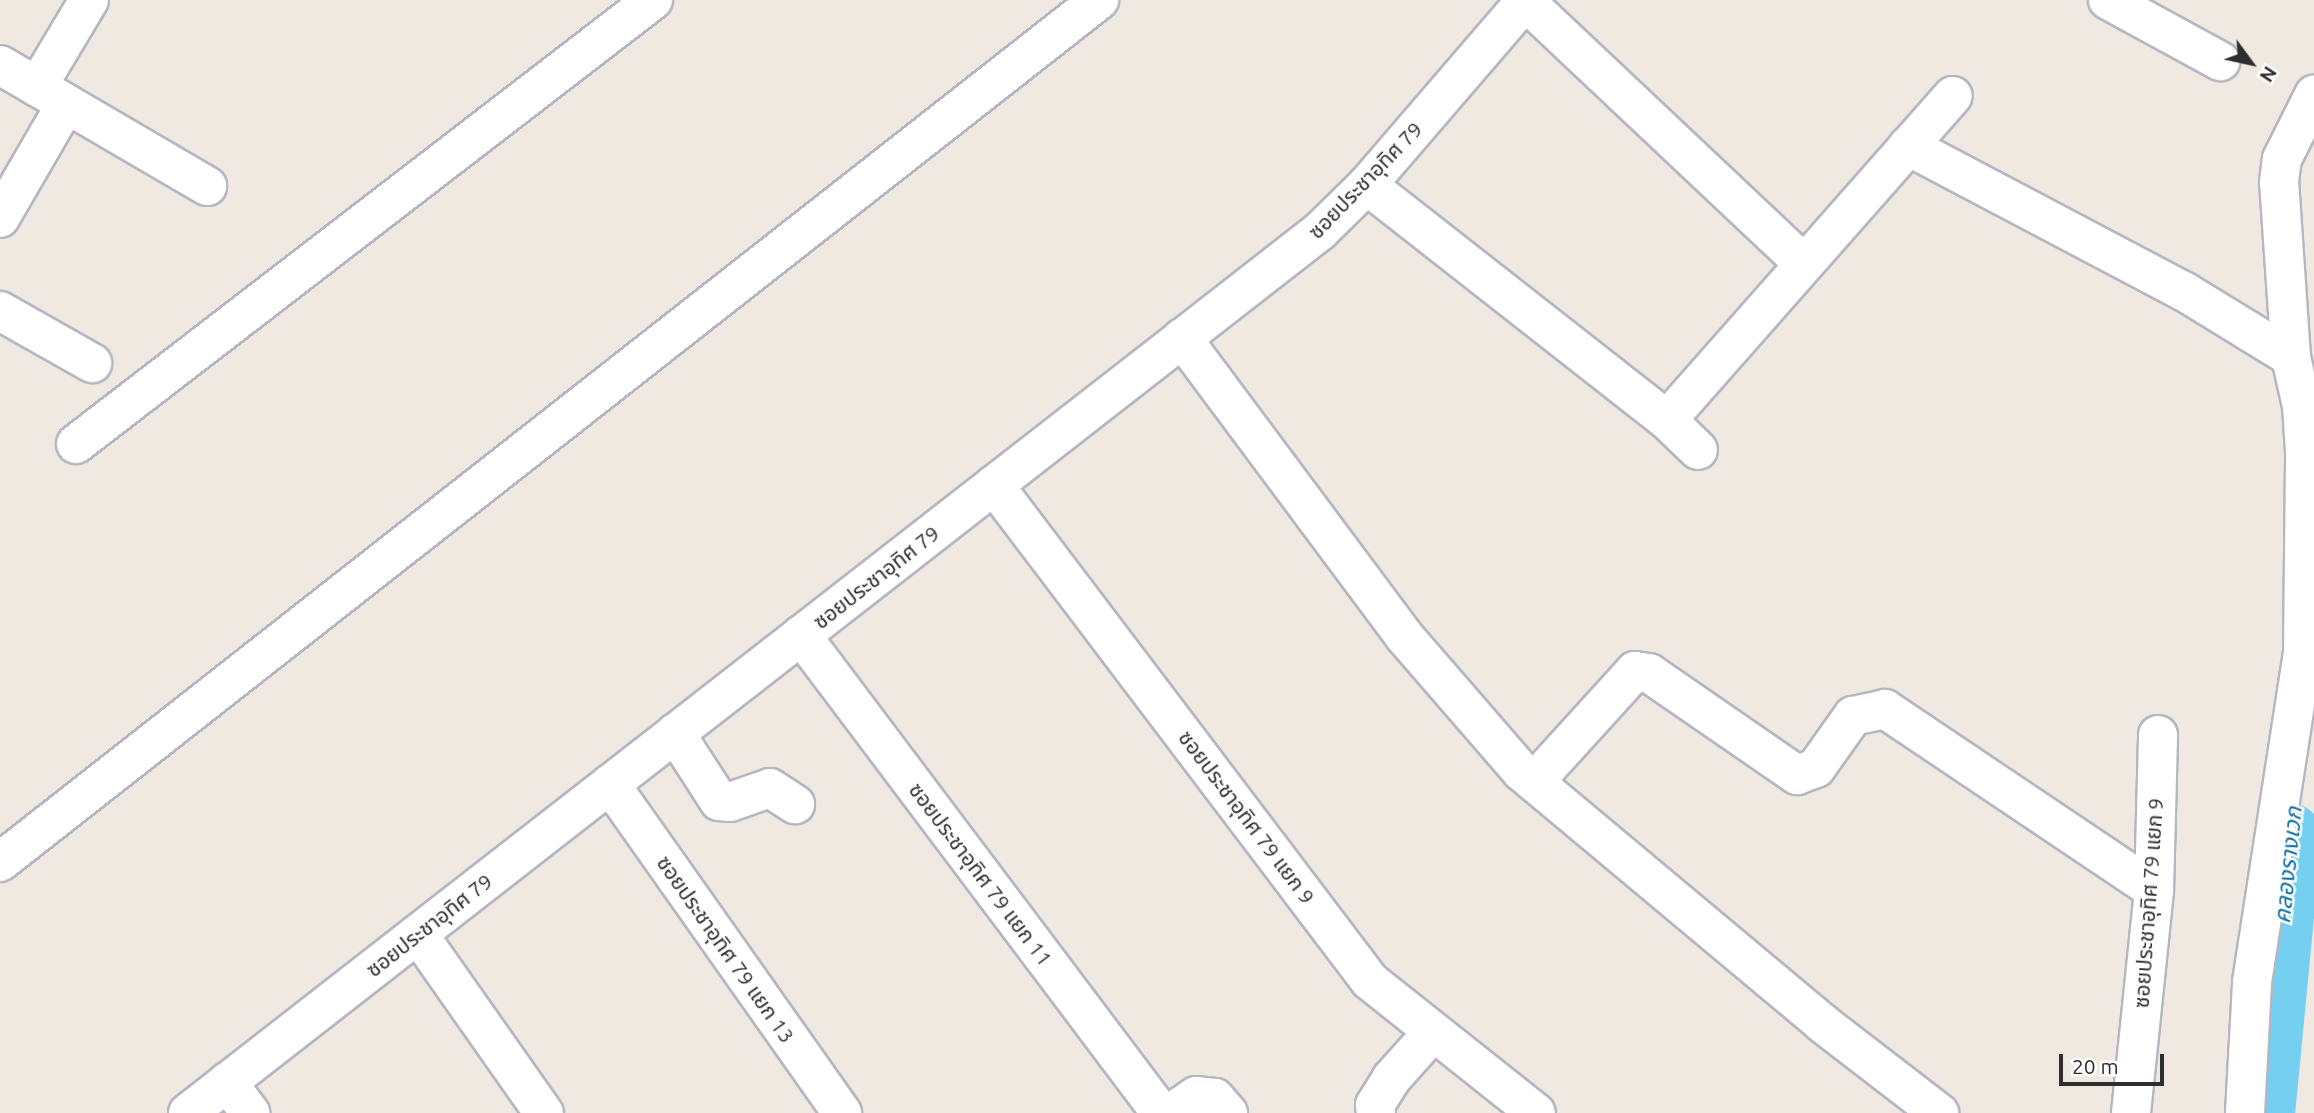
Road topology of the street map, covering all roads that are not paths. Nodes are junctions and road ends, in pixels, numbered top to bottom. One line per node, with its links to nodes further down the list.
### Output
1 (89, 0): 8 (street)
2 (653, 0): 21 (street)
3 (1098, 0): 30 (street)
4 (2108, 0): 6 (street)
5 (1526, 1): 12 (street, ซอยประชาอุทิศ 79); 15 (street)
6 (2220, 61)
7 (0, 65): 8 (street)
8 (51, 95): 13 (street); 14 (street)
9 (2314, 95): 18 (street)
10 (1953, 96): 11 (street)
11 (1908, 146): 15 (street); 18 (street)
12 (1367, 185): 17 (street, ซอยประชาอุทิศ 79); 20 (street)
13 (207, 186)
14 (0, 218)
15 (1803, 263): 20 (street)
16 (0, 311): 19 (street)
17 (1182, 338): 23 (street, ซอยประชาอุทิศ 79); 27 (street)
18 (2291, 357): 46 (street)
19 (92, 363)
20 (1667, 420): 22 (street)
21 (76, 444)
22 (1698, 450)
23 (994, 485): 24 (street, ซอยประชาอุทิศ 79); 33 (street, ซอยประชาอุทิศ 79 แยก 9)
24 (801, 635): 25 (street, ซอยประชาอุทิศ 79); 39 (street, ซอยประชาอุทิศ 79 แยก 11)
25 (676, 733): 28 (street, ซอยประชาอุทิศ 79); 29 (street)
26 (2158, 735): 31 (street, ซอยประชาอุทิศ 79 แยก 9)
27 (1534, 782): 31 (street); 44 (street)
28 (610, 784): 32 (street, ซอยประชาอุทิศ 79); 38 (street, ซอยประชาอุทิศ 79 แยก 13)
29 (795, 804)
30 (0, 862)
31 (2154, 890): 45 (street, ซอยประชาอุทิศ 79 แยก 9)
32 (418, 934): 34 (street, ซอยประชาอุทิศ 79); 37 (street)
33 (1433, 1032): 42 (street); 43 (street, ซอยประชาอุทิศ 79 แยก 9)
34 (228, 1082): 35 (street, ซอยประชาอุทิศ 79); 36 (street)
35 (188, 1113)
36 (250, 1113)
37 (544, 1113)
38 (842, 1113)
39 (1161, 1113)
40 (1171, 1113): 41 (street)
41 (1228, 1113)
42 (1376, 1113)
43 (1536, 1113)
44 (1939, 1113)
45 (2131, 1113)
46 (2245, 1113)

